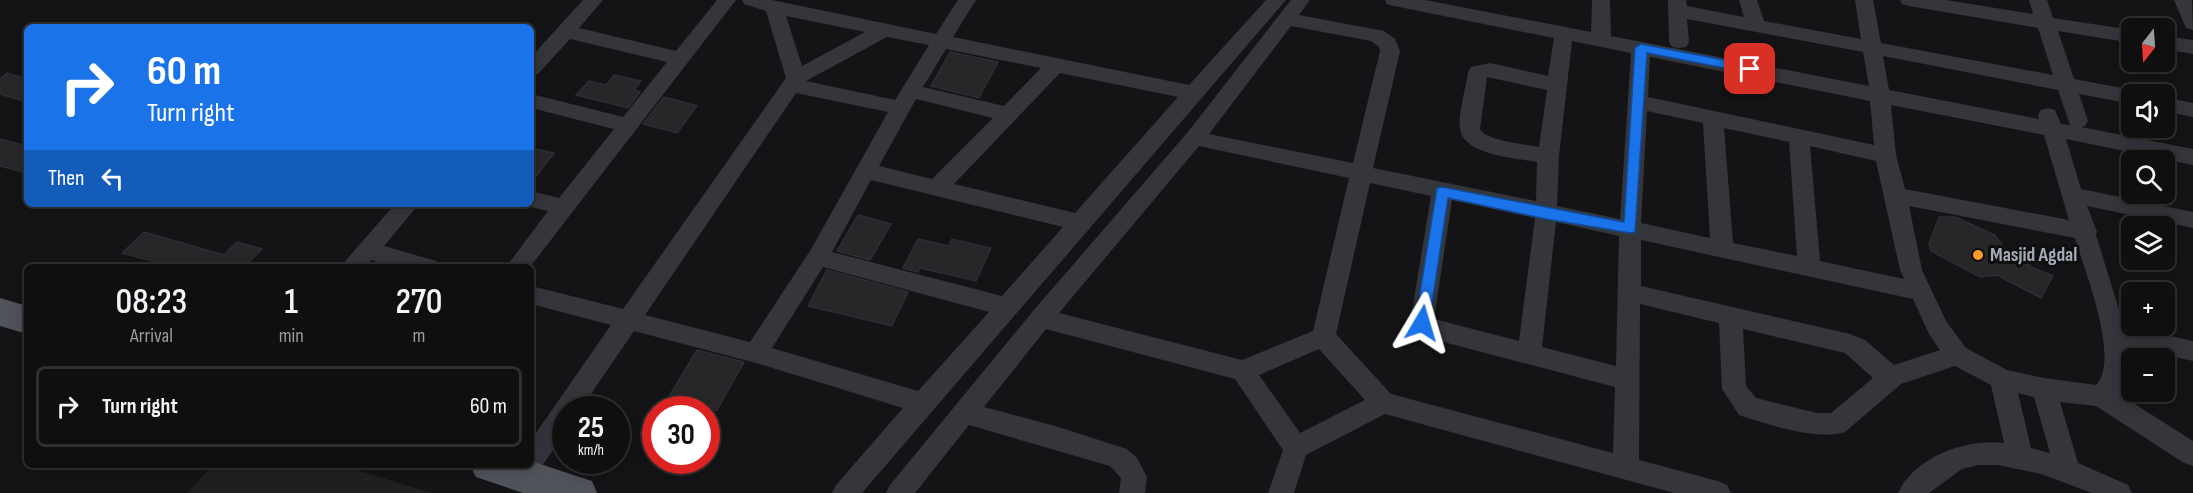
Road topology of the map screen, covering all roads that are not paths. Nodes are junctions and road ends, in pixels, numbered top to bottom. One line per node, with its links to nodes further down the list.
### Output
1 (594, 0): 25 (street)
2 (727, 0): 34 (street)
3 (751, 0): 17 (street)
4 (844, 0): 20 (street)
5 (967, 0): 28 (street)
6 (1301, 0): 19 (street)
7 (1394, 0): 18 (street)
8 (1462, 0): 18 (street)
9 (1586, 0): 26 (street)
10 (1601, 0): 26 (street)
11 (1748, 0): 23 (street)
12 (1863, 0): 31 (street)
13 (1909, 0): 21 (street)
14 (2038, 0): 21 (street)
15 (2183, 0): 22 (street)
16 (1678, 6): 23 (street); 29 (street)
17 (774, 7): 20 (street); 37 (street)
18 (1488, 7): 26 (street)
19 (1282, 10): 41 (street); 54 (street); 60 (street)
20 (832, 17): 24 (street)
21 (2047, 23): 27 (street); 38 (street)
22 (2193, 24)
23 (1756, 25): 31 (street)
24 (886, 29): 28 (street); 37 (street)
25 (565, 31): 34 (street); 36 (street)
26 (1588, 32): 29 (street); 33 (street); 39 (street)
27 (2121, 35)
28 (941, 40): 35 (street); 43 (street)
29 (1679, 42): 40 (street)
30 (2175, 44): 32 (street)
31 (1871, 47): 38 (street); 40 (street)
32 (2193, 47)
33 (1641, 48): 40 (street); 45 (street)
34 (681, 59): 52 (street)
35 (1057, 64): 41 (street); 48 (street)
36 (534, 66)
37 (794, 81): 43 (street); 88 (street)
38 (2065, 84): 42 (street); 50 (street)
39 (1556, 85): 57 (street); 57 (street)
40 (1879, 88): 51 (street); 56 (street)
41 (1193, 93): 70 (street)
42 (2121, 95)
43 (905, 100): 48 (street); 59 (street)
44 (534, 102): 52 (street)
45 (1638, 102): 49 (street); 71 (street)
46 (2175, 106): 47 (street)
47 (2193, 110)
48 (1007, 114): 61 (street)
49 (1713, 118): 53 (street); 73 (street)
50 (2078, 121): 51 (street); 55 (street)
51 (2051, 122): 58 (street); 64 (street)
52 (629, 126): 67 (street)
53 (1799, 137): 56 (street); 79 (street)
54 (1194, 138): 60 (street); 86 (street)
55 (2193, 142)
56 (1885, 155): 63 (street)
57 (1548, 156): 68 (street)
58 (2193, 157)
59 (865, 171): 61 (street); 75 (street)
60 (1361, 173): 62 (street); 90 (street)
61 (936, 189): 70 (street)
62 (1442, 192): 68 (street); 93 (street)
63 (1896, 195): 72 (street); 81 (street)
64 (2073, 195): 69 (street); 72 (street)
65 (534, 200): 67 (street)
66 (405, 207): 74 (street)
67 (564, 207): 78 (street)
68 (1546, 214): 71 (street); 93 (street)
69 (2193, 220)
70 (1082, 223): 83 (street)
71 (1630, 228): 73 (street); 80 (street)
72 (2086, 232): 89 (street)
73 (1722, 249): 79 (street)
74 (367, 250): 76 (street); 77 (street)
75 (818, 257): 83 (street); 92 (street)
76 (354, 264)
77 (417, 264)
78 (519, 264)
79 (1809, 268): 81 (street)
80 (1628, 292): 85 (street); 98 (street)
81 (1921, 292): 94 (street)
82 (534, 296): 88 (street)
83 (1007, 308): 102 (street)
84 (0, 312): 87 (main road)
85 (1731, 315): 96 (street); 96 (street)
86 (1041, 318): 95 (street); 104 (street)
87 (24, 319)
88 (626, 321): 92 (street); 100 (street)
89 (2115, 334): 91 (street); 101 (street)
90 (1323, 337): 95 (street); 103 (street)
91 (2193, 351)
92 (756, 353): 102 (street)
93 (1529, 354): 98 (street)
94 (1957, 355): 96 (street); 97 (street)
95 (1243, 371): 107 (street)
96 (1893, 376)
97 (2001, 379): 99 (street); 109 (street)
98 (1628, 380): 111 (street)
99 (2044, 389): 101 (street); 112 (street)
100 (575, 396)
101 (2101, 396): 108 (street)
102 (922, 403): 114 (street)
103 (1383, 403): 107 (street); 111 (street)
104 (964, 414): 115 (street); 116 (street)
105 (552, 426): 106 (street)
106 (534, 447)
107 (1296, 448): 117 (street)
108 (2193, 455)
109 (2020, 458): 112 (street); 119 (street)
110 (522, 468): 113 (main road)
111 (1626, 469): 118 (street)
112 (2067, 469): 120 (street)
113 (578, 493)
114 (845, 493)
115 (899, 493)
116 (1132, 493)
117 (1281, 493)
118 (1718, 493)
119 (1911, 493)
120 (2120, 493)

